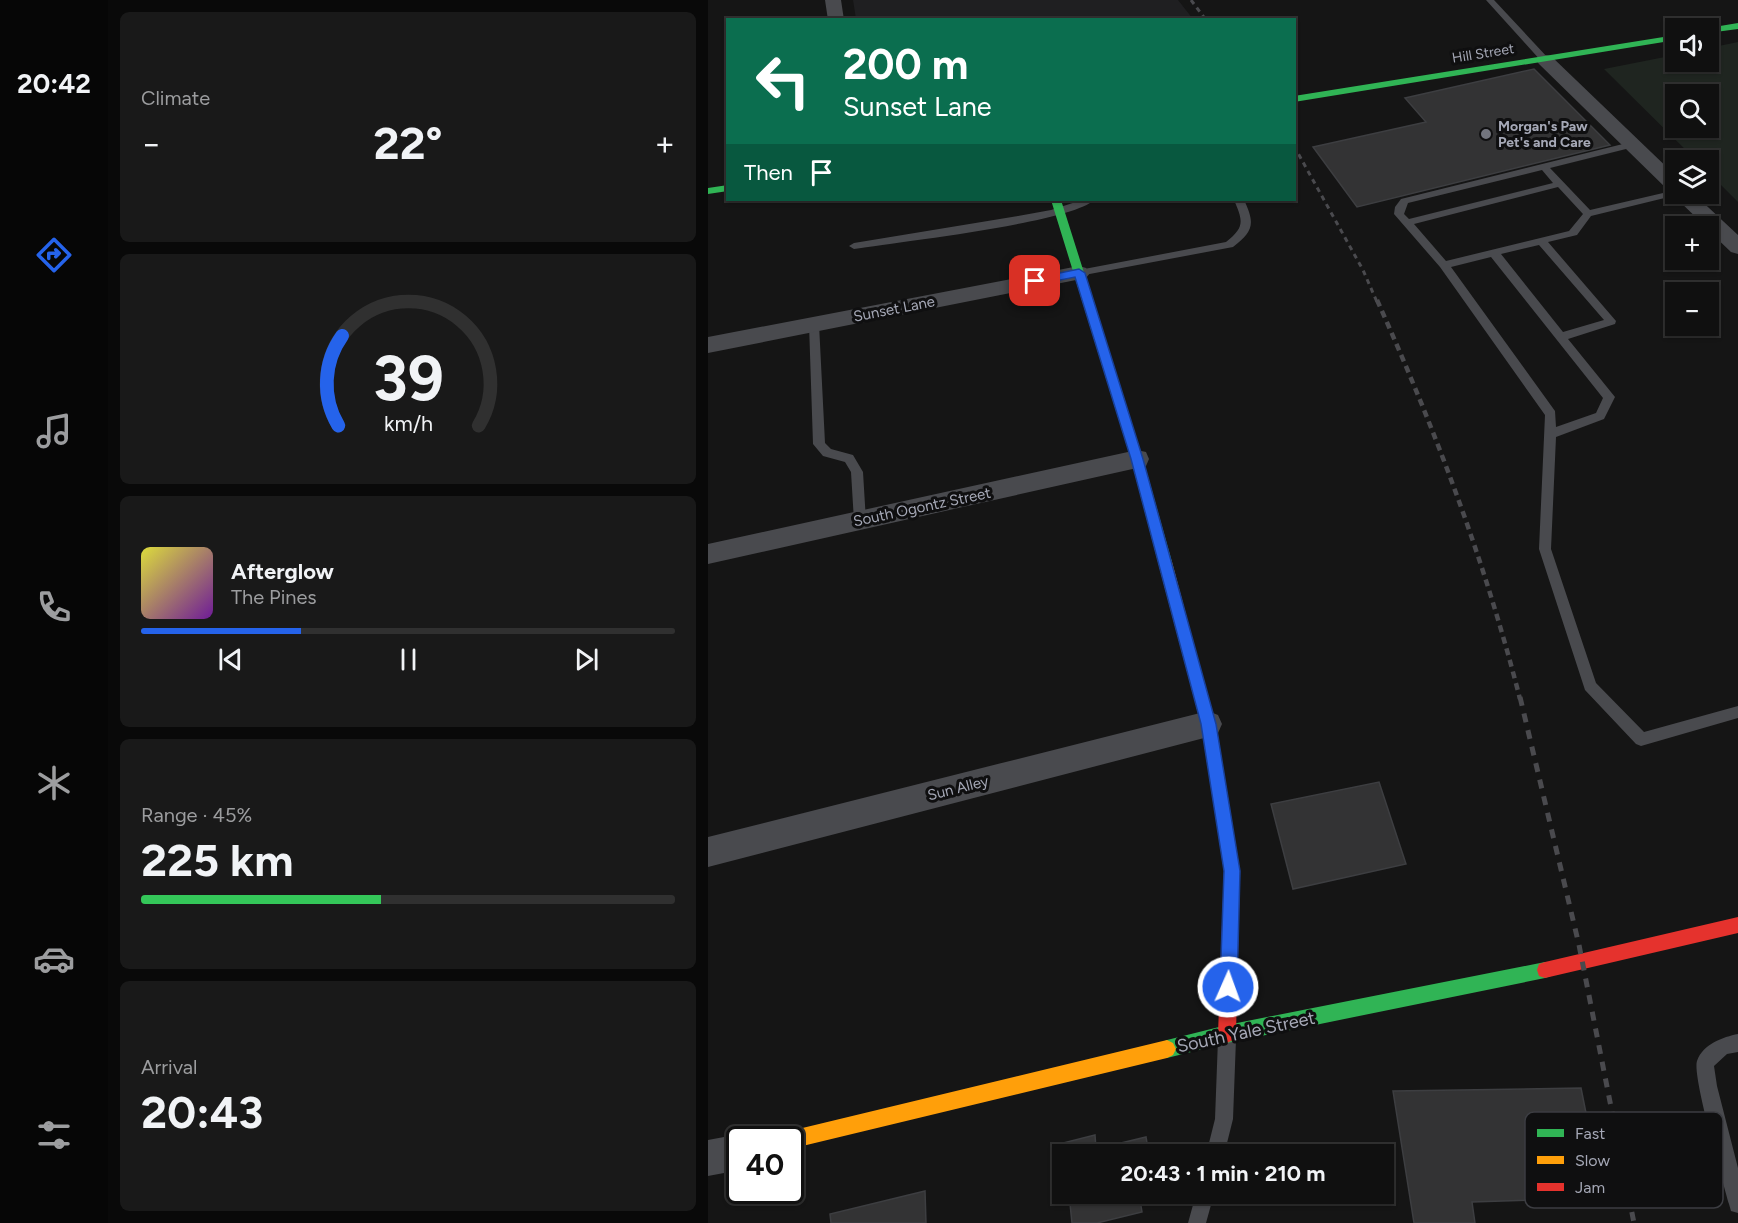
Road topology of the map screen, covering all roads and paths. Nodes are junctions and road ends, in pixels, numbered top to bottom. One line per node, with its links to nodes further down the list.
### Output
1 (833, 0): 3 (street)
2 (1490, 0): 7 (lane)
3 (836, 18)
4 (1738, 26): 5 (street)
5 (1719, 29)
6 (1665, 39): 7 (street, Hill Street)
7 (1545, 60): 8 (street, Hill Street); 9 (street)
8 (1296, 99)
9 (1631, 145): 10 (lane); 11 (street)
10 (1543, 166): 12 (lane); 21 (lane)
11 (1665, 177)
12 (1559, 184): 20 (lane); 21 (lane)
13 (726, 188): 14 (street)
14 (708, 191)
15 (1665, 196): 20 (lane)
16 (1088, 201): 19 (lane)
17 (1240, 201): 27 (lane)
18 (1693, 204): 24 (street)
19 (1058, 205): 23 (lane); 27 (street)
20 (1588, 214): 22 (lane)
21 (1407, 223): 26 (lane)
22 (1541, 241): 25 (lane); 29 (lane)
23 (854, 246)
24 (1738, 247)
25 (1494, 253): 26 (lane); 29 (lane)
26 (1444, 265): 31 (lane)
27 (1079, 273): 28 (street, Sunset Lane); 32 (street)
28 (814, 324): 30 (street, Sunset Lane); 33 (lane)
29 (1561, 337): 31 (lane)
30 (708, 345)
31 (1550, 434): 35 (lane)
32 (1137, 459): 33 (street, South Ogontz Street); 36 (street)
33 (860, 520): 34 (street, South Ogontz Street)
34 (708, 554)
35 (1738, 712)
36 (1208, 724): 37 (street, Sun Alley); 39 (street)
37 (708, 852)
38 (1738, 925): 39 (street, South Yale Street)
39 (1227, 1034): 42 (street, South Yale Street); 43 (lane)
40 (1738, 1043): 41 (lane)
41 (1715, 1112)
42 (804, 1137)
43 (1218, 1144)
44 (1723, 1145): 48 (lane)
45 (726, 1155): 46 (street)
46 (708, 1158)
47 (1202, 1204): 49 (lane)
48 (1738, 1204)
49 (1197, 1223)

